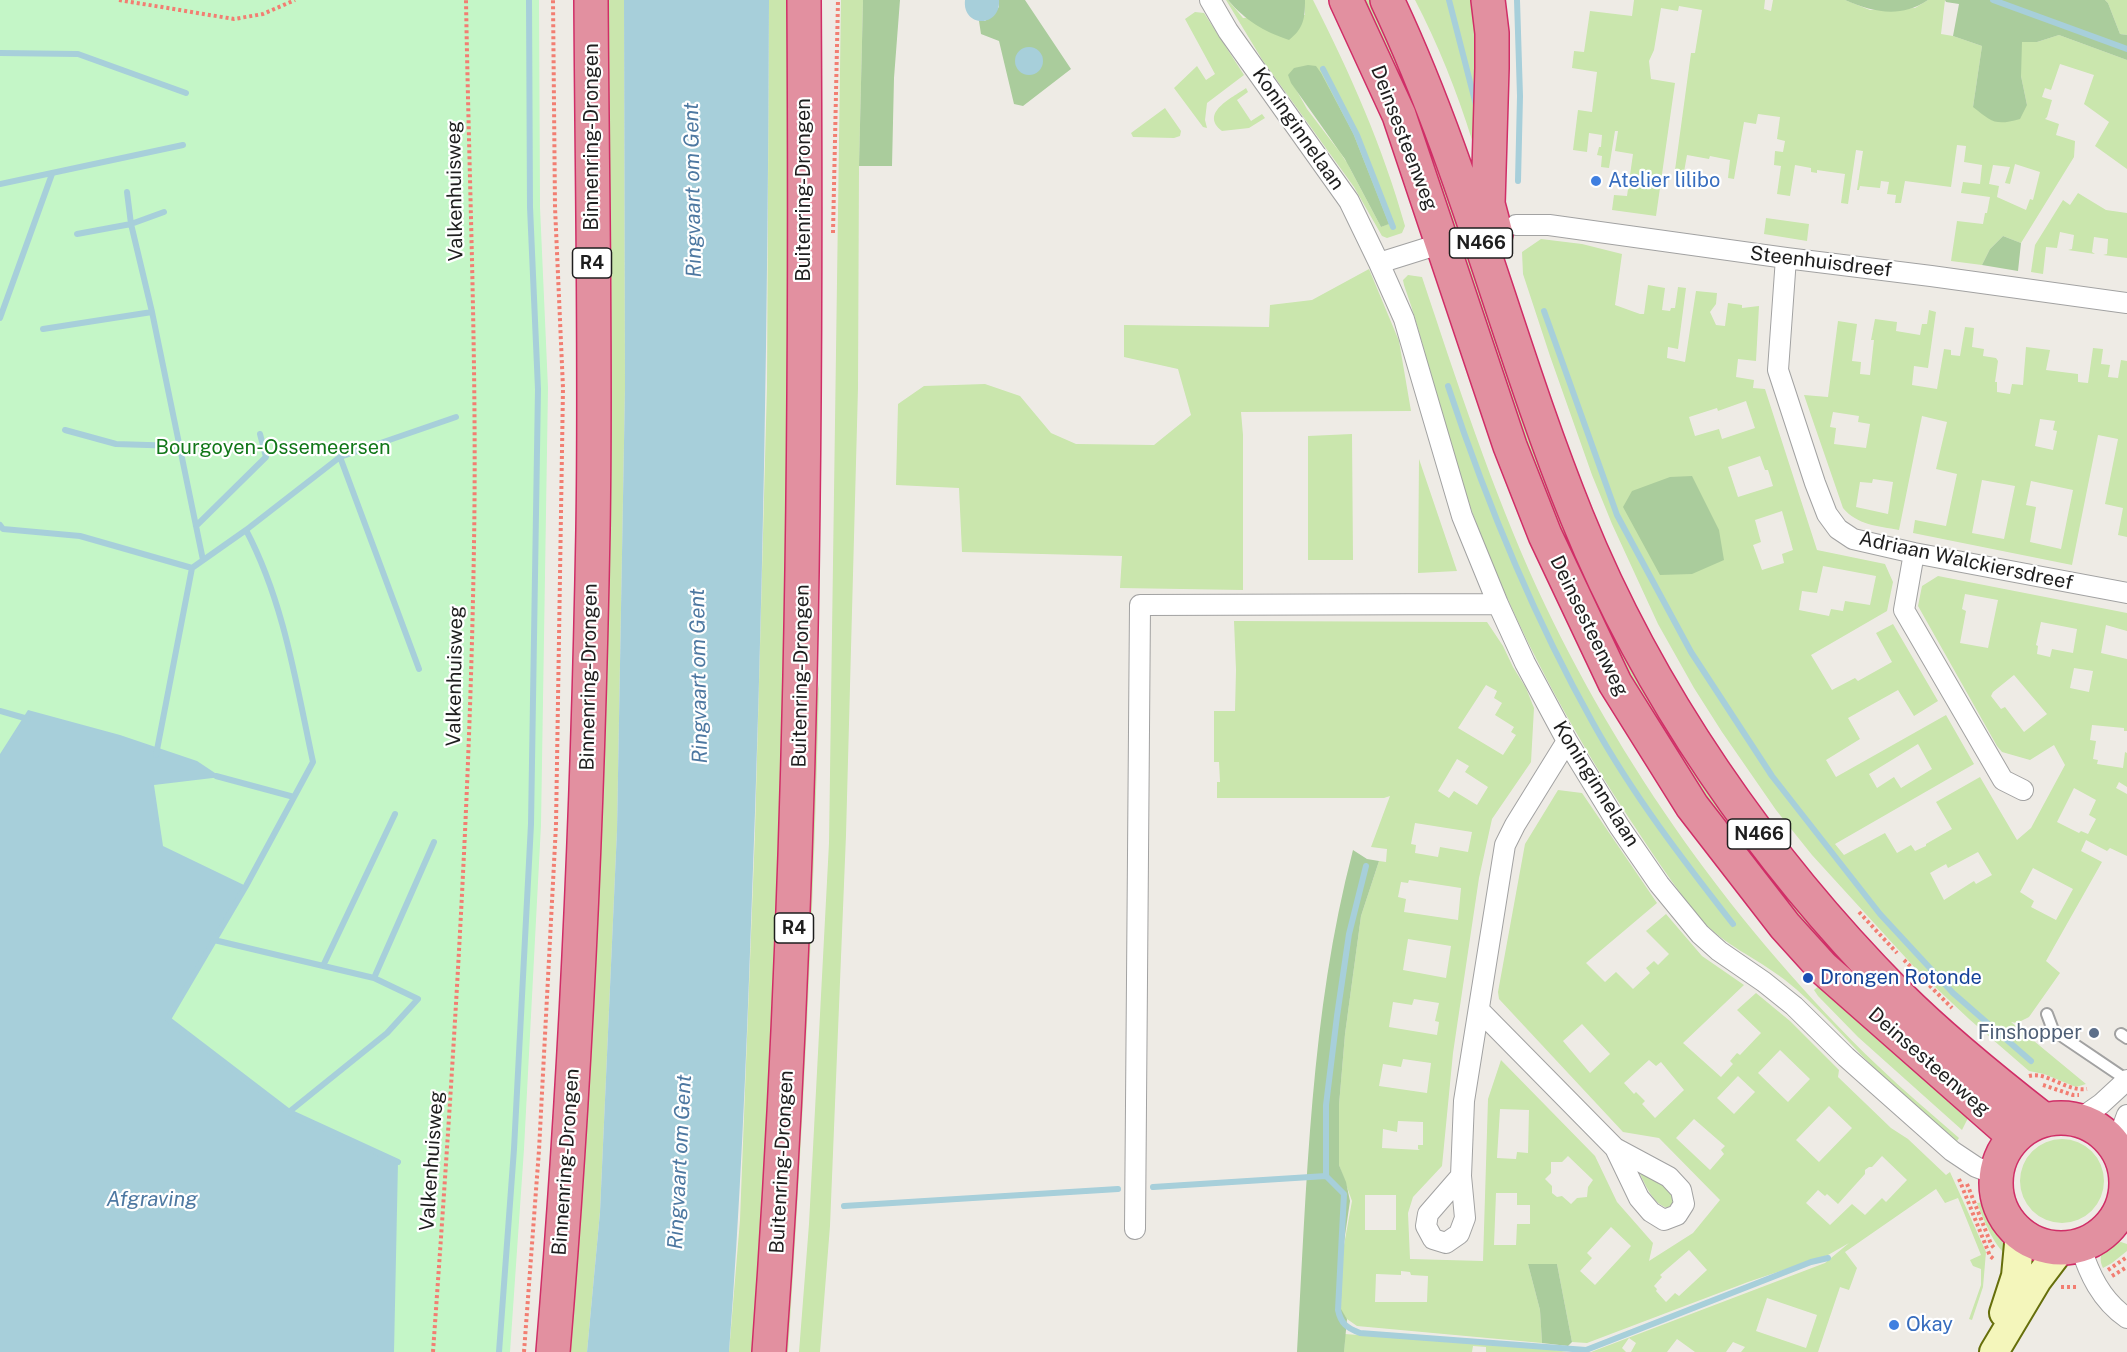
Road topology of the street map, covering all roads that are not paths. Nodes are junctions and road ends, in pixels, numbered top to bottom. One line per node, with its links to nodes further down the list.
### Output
1 (591, 0): 36 (highway, Binnenring-Drongen / R4)
2 (804, 0): 8 (highway, Buitenring-Drongen / R4)
3 (825, 0): 8 (highway)
4 (1210, 0): 12 (street, Koninginnelaan)
5 (1346, 0): 10 (highway, Deinsesteenweg / N466)
6 (1387, 0): 14 (highway, Deinsesteenweg / N466)
7 (1488, 0): 14 (highway)
8 (805, 185): 37 (highway, Buitenring-Drongen / R4)
9 (1516, 225): 11 (street, Steenhuisdreef)
10 (1443, 243): 12 (street); 26 (highway, Deinsesteenweg / N466)
11 (1786, 258): 13 (street, Steenhuisdreef); 15 (street, Adriaan Walckiersdreef)
12 (1379, 262): 17 (street, Koninginnelaan)
13 (2127, 303)
14 (1510, 329): 24 (highway, Deinsesteenweg / N466)
15 (1914, 553): 16 (street, Adriaan Walckiersdreef); 19 (street)
16 (2127, 593)
17 (1498, 604): 18 (street, Koninginnelaan); 32 (street)
18 (1567, 741): 20 (street); 29 (street, Koninginnelaan)
19 (2023, 790)
20 (1479, 1010): 27 (street); 30 (street)
21 (2047, 1014): 22 (lane)
22 (2127, 1080): 25 (street)
23 (2127, 1114): 28 (street)
24 (2044, 1120): 25 (highway); 26 (highway)
25 (2078, 1120): 28 (highway)
26 (2015, 1137): 29 (highway)
27 (1615, 1148)
28 (2118, 1152): 31 (highway)
29 (1996, 1175): 33 (highway)
30 (1461, 1176)
31 (2123, 1212): 34 (highway)
32 (1135, 1229)
33 (2020, 1233): 34 (highway); 38 (street)
34 (2071, 1246): 35 (street); 38 (street)
35 (2127, 1318)
36 (553, 1352)
37 (769, 1352)
38 (1993, 1352)

